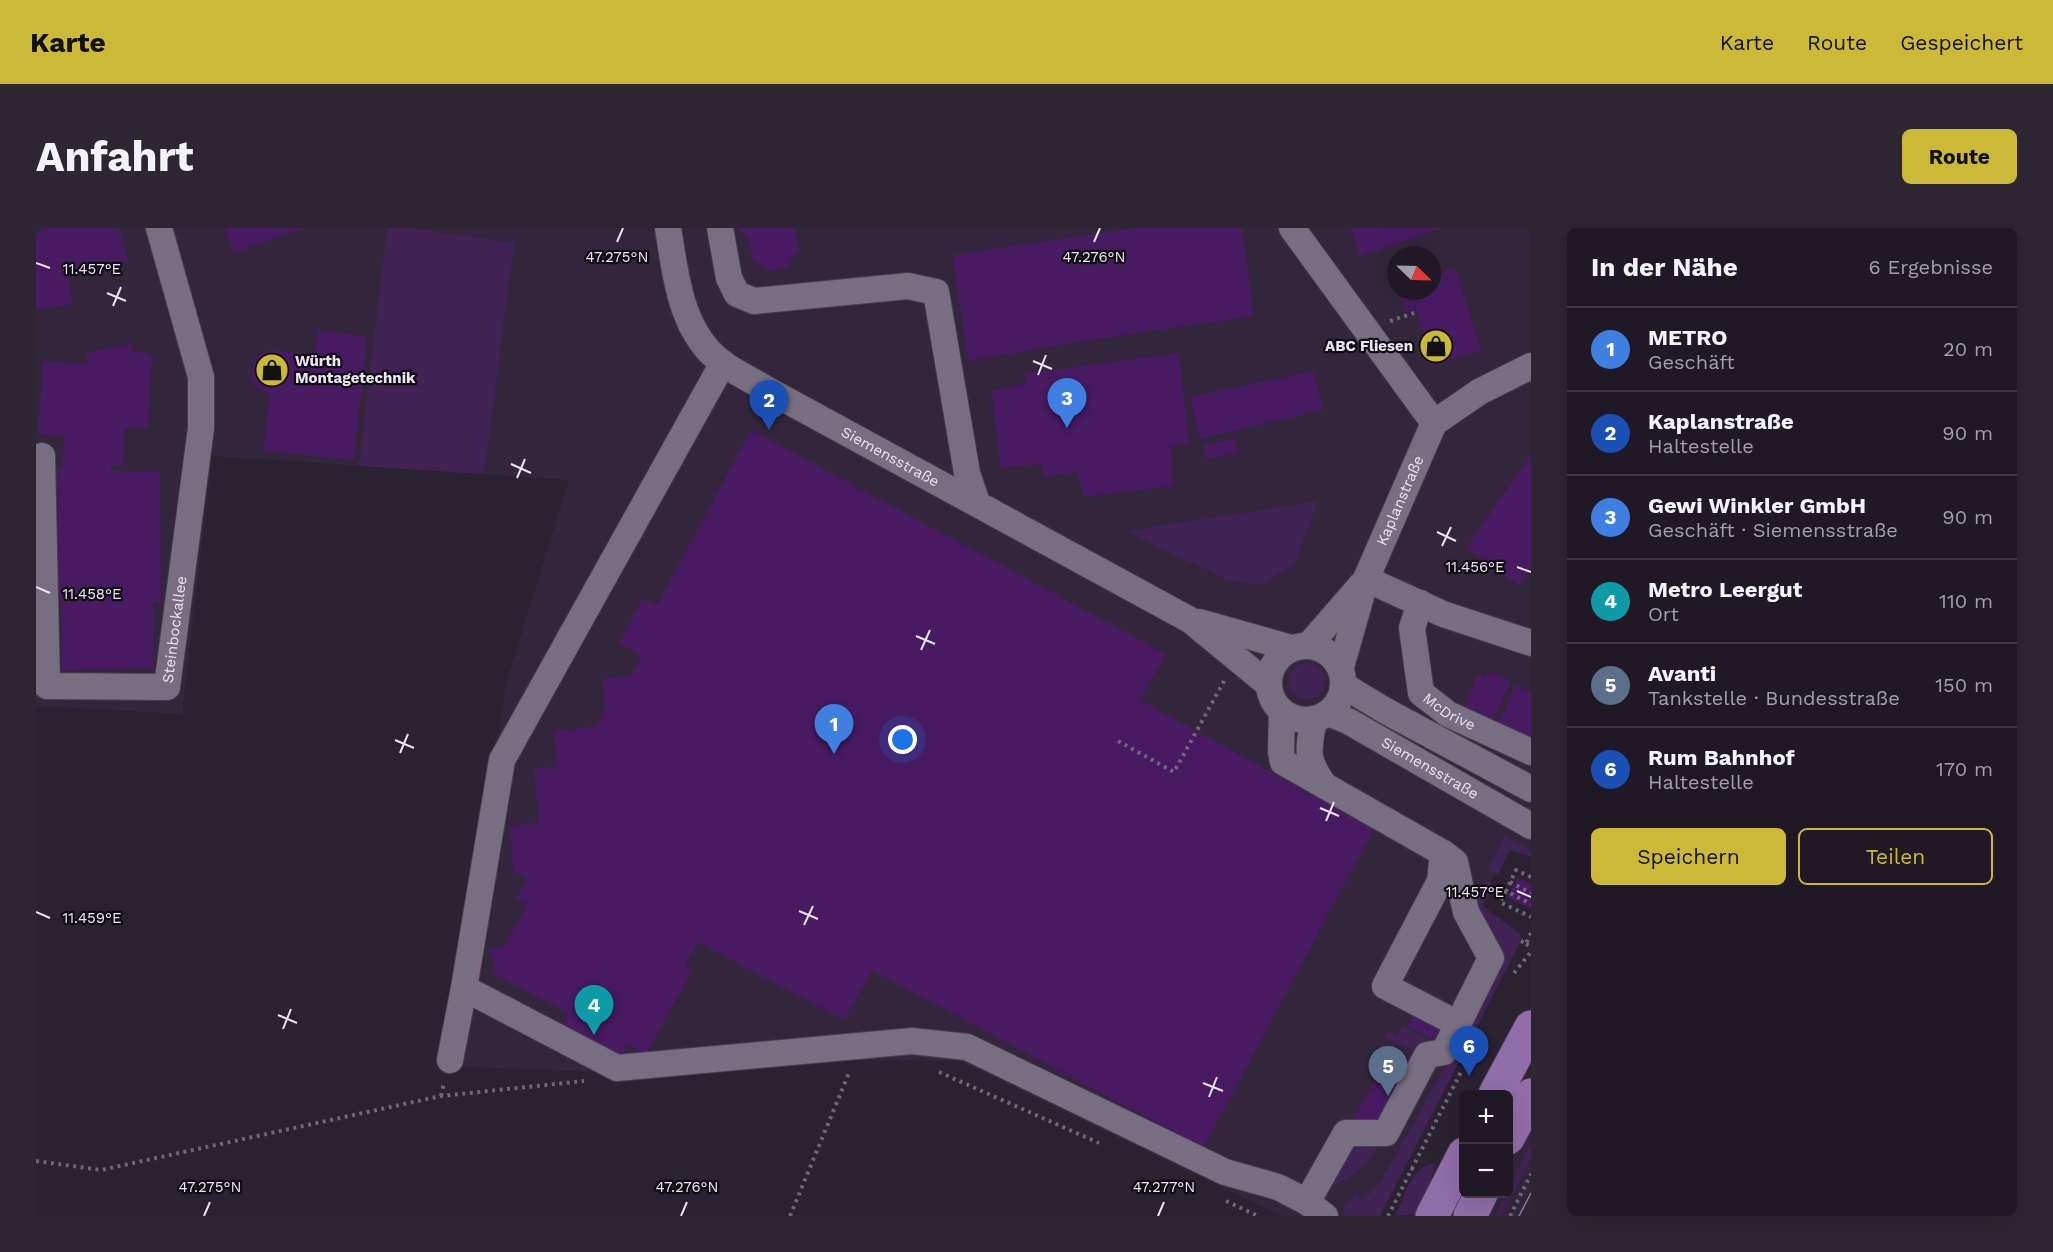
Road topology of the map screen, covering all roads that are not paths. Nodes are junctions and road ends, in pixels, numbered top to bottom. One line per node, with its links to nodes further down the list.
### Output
1 (159, 228): 8 (street, Steinbockallee)
2 (668, 228): 5 (street, Siemensstraße)
3 (720, 228): 9 (street)
4 (1292, 228): 7 (street)
5 (723, 363): 9 (street, Siemensstraße); 24 (street)
6 (1531, 366): 7 (street)
7 (1434, 423): 10 (street, Kaplanstraße)
8 (42, 456)
9 (977, 503): 12 (street, Siemensstraße)
10 (1366, 579): 11 (street); 14 (street, Kaplanstraße); 15 (street, Kaplanstraße)
11 (1420, 603): 13 (street); 19 (street, McDrive)
12 (1190, 620): 14 (street, Siemensstraße); 16 (street, Siemensstraße)
13 (1531, 643)
14 (1300, 646): 15 (street); 16 (street)
15 (1342, 676): 18 (street); 21 (street, Siemensstraße)
16 (1269, 685): 17 (street)
17 (1282, 712): 18 (street); 20 (street)
18 (1321, 716): 20 (street); 22 (street, Siemensstraße)
19 (1531, 752)
20 (1325, 786): 23 (street)
21 (1531, 789)
22 (1531, 825)
23 (1443, 853): 25 (street); 25 (street)
24 (464, 988): 27 (street); 33 (street)
25 (1458, 1024): 33 (street)
26 (1531, 1027): 28 (main road)
27 (450, 1060)
28 (1498, 1090)
29 (1531, 1095): 30 (main road)
30 (1513, 1130)
31 (1457, 1166): 34 (main road)
32 (1479, 1198): 35 (main road)
33 (1316, 1209)
34 (1432, 1216)
35 (1470, 1216)

